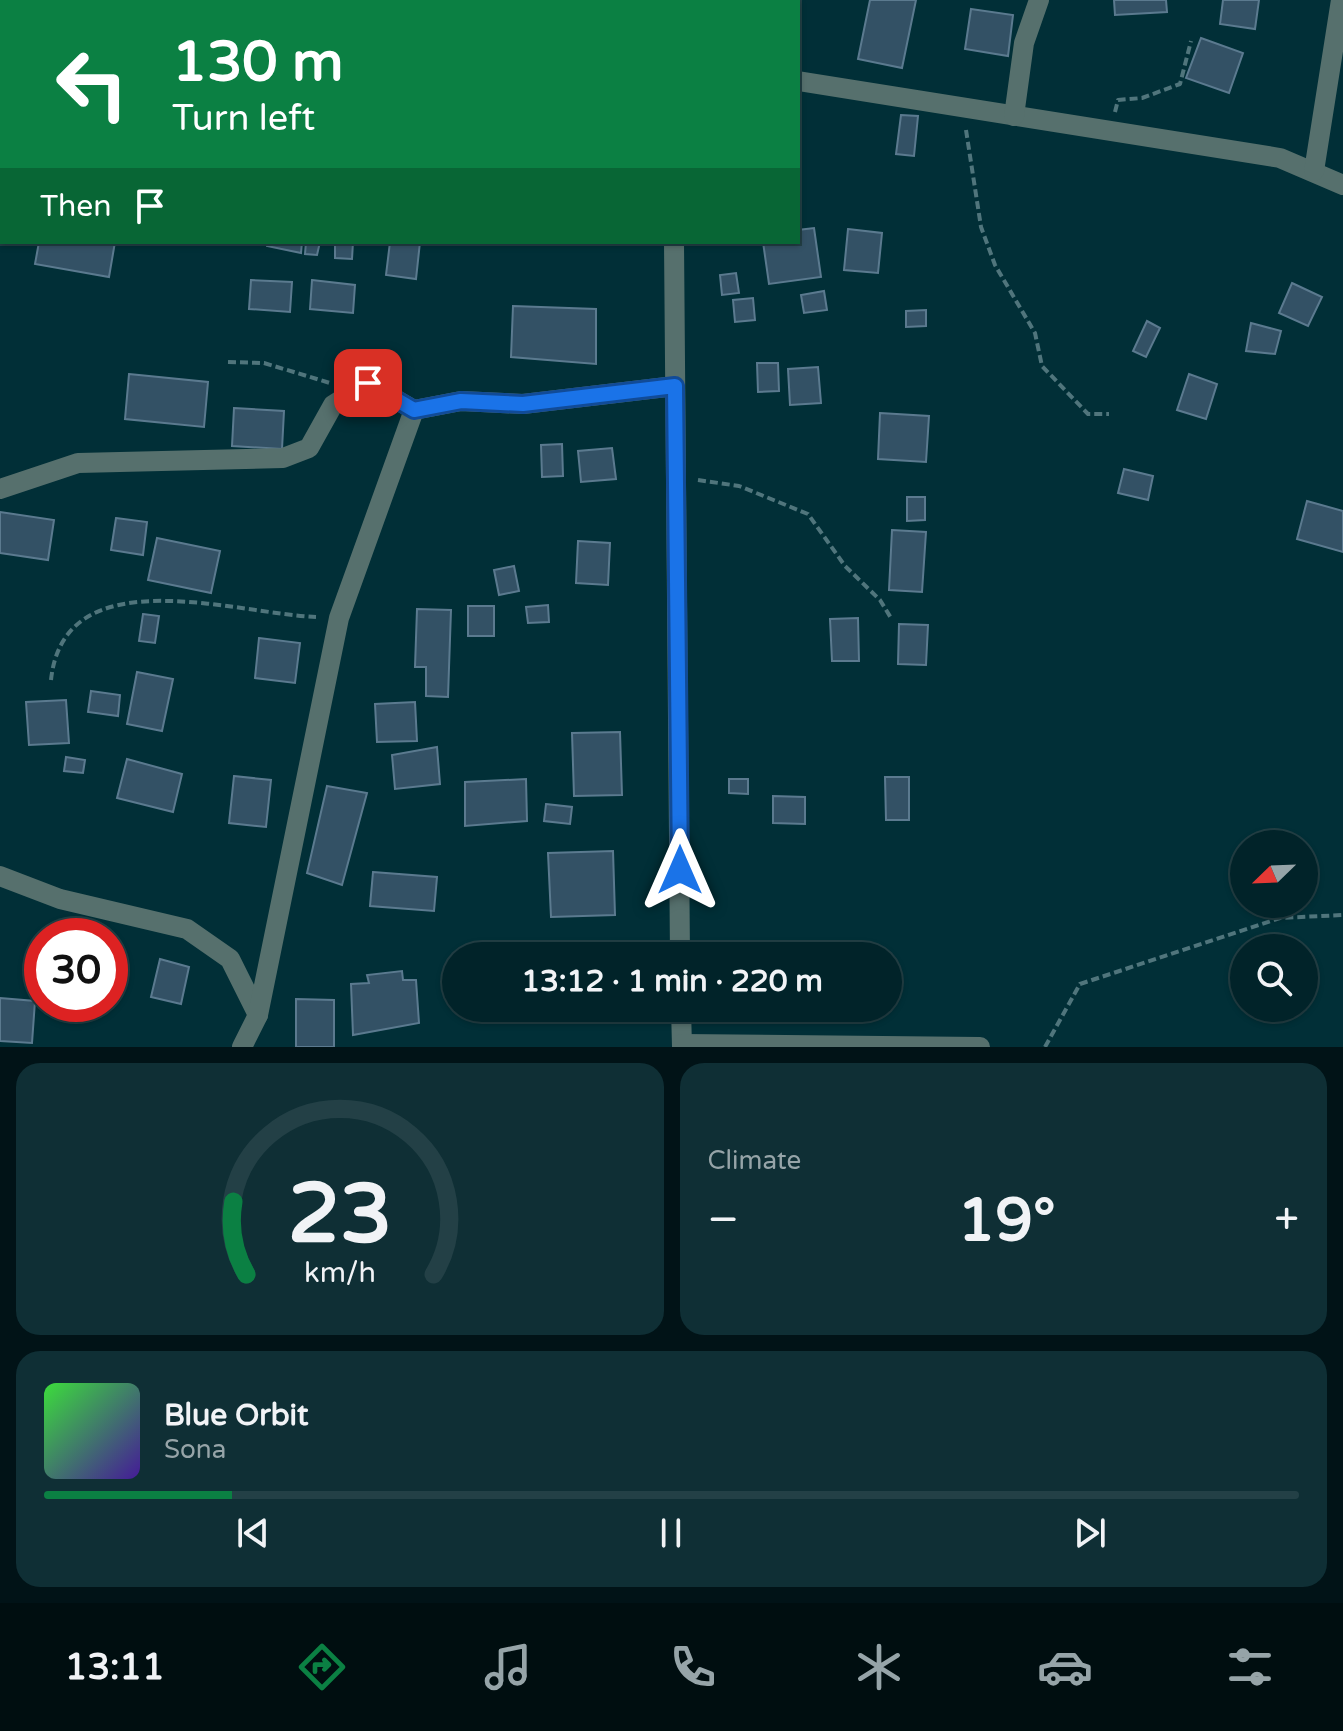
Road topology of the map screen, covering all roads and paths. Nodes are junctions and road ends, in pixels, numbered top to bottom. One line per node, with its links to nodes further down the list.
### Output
1 (1039, 0): 6 (street)
2 (1341, 0): 8 (street)
3 (1191, 41): 7 (path)
4 (800, 81): 5 (street)
5 (963, 108): 6 (street); 15 (path)
6 (1014, 116): 7 (street)
7 (1112, 130): 8 (street)
8 (1314, 171): 9 (street)
9 (1343, 185)
10 (674, 244): 13 (street)
11 (228, 362): 12 (path)
12 (368, 383): 14 (street); 17 (street)
13 (675, 386): 14 (street); 16 (street)
14 (414, 410): 18 (street)
15 (1109, 414)
16 (677, 476): 19 (path); 23 (street)
17 (0, 489)
18 (339, 618): 20 (path); 24 (street)
19 (891, 618)
20 (51, 680)
21 (0, 876): 24 (street)
22 (1343, 915): 29 (path)
23 (680, 942)
24 (258, 1015): 27 (street)
25 (681, 1022): 26 (street)
26 (682, 1045): 28 (street)
27 (242, 1047)
28 (980, 1047)
29 (1045, 1047)

